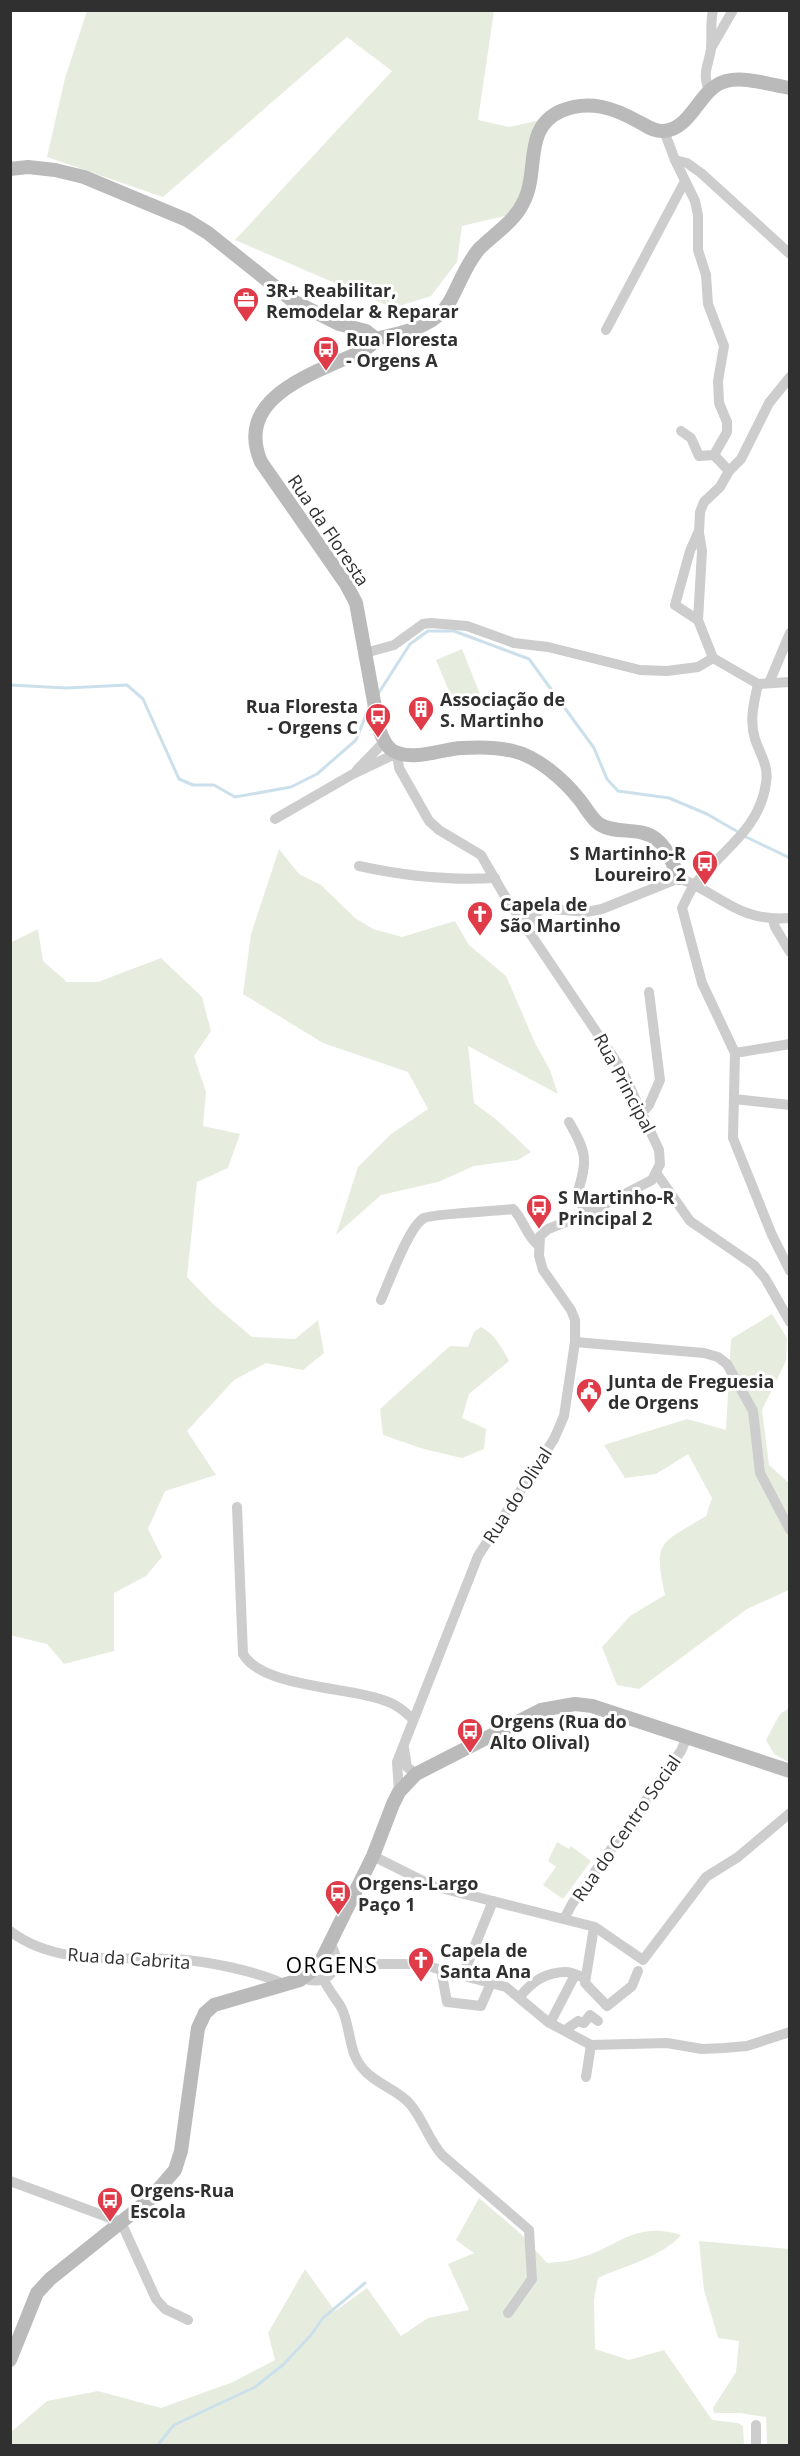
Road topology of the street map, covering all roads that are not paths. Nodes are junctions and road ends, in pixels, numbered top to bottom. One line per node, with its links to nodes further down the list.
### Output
1 (713, 10): 3 (street)
2 (733, 10): 3 (street)
3 (711, 49): 5 (street)
4 (789, 88): 5 (street)
5 (709, 91): 6 (street)
6 (664, 131): 7 (street); 12 (street)
7 (675, 160): 9 (street); 10 (street)
8 (10, 169): 12 (street)
9 (685, 181): 11 (street); 15 (street)
10 (789, 254)
11 (606, 330)
12 (376, 339): 20 (street, Rua da Floresta)
13 (789, 377): 16 (street)
14 (681, 431): 15 (street)
15 (714, 455): 16 (street)
16 (729, 471): 17 (street)
17 (699, 533): 18 (street); 18 (street)
18 (698, 620): 21 (street)
19 (789, 633): 23 (street)
20 (365, 653): 21 (street); 24 (street, Rua da Floresta)
21 (713, 658): 23 (street)
22 (789, 682): 23 (street)
23 (764, 684): 31 (street)
24 (384, 742): 25 (street); 26 (street)
25 (397, 753): 26 (street); 29 (street, Rua Principal); 30 (street)
26 (352, 774): 27 (street)
27 (275, 819)
28 (359, 866): 29 (street)
29 (495, 878): 34 (street, Rua Principal)
30 (679, 878): 31 (street); 34 (street)
31 (695, 884): 33 (street); 38 (street)
32 (789, 918): 33 (street)
33 (774, 920): 35 (street)
34 (529, 932): 41 (street, Rua Principal)
35 (789, 952)
36 (649, 992): 41 (street)
37 (789, 1044): 38 (street)
38 (735, 1053): 39 (street)
39 (734, 1099): 40 (street); 46 (street)
40 (789, 1105)
41 (642, 1113): 43 (street, Rua Principal)
42 (569, 1122): 44 (street)
43 (657, 1174): 44 (street); 48 (street)
44 (586, 1214): 45 (street)
45 (539, 1246): 47 (street); 49 (street, Rua do Olival)
46 (789, 1271)
47 (381, 1300)
48 (789, 1322)
49 (575, 1342): 51 (street); 52 (street, Rua do Olival)
50 (237, 1507): 52 (street)
51 (789, 1530)
52 (413, 1719): 54 (street, Rua do Olival)
53 (687, 1737): 55 (street); 56 (street); 61 (street, Rua do Centro Social)
54 (404, 1742): 56 (street); 57 (street, Rua do Olival)
55 (789, 1771)
56 (416, 1774): 57 (street)
57 (399, 1792): 59 (street)
58 (789, 1813): 62 (street)
59 (373, 1856): 60 (street); 64 (street)
60 (493, 1901): 61 (street); 68 (street)
61 (564, 1919): 62 (street)
62 (594, 1927): 69 (street)
63 (13, 1937): 73 (street, Rua da Cabrita)
64 (330, 1944): 65 (street); 70 (street)
65 (336, 1964): 66 (street); 71 (street)
66 (441, 1970): 68 (street); 72 (street)
67 (638, 1971): 75 (street)
68 (463, 1975): 72 (street)
69 (580, 1977): 74 (street); 75 (street); 76 (street)
70 (303, 1978): 71 (street); 73 (street)
71 (324, 1980): 83 (street)
72 (491, 1983): 74 (street)
73 (286, 1985): 82 (street)
74 (520, 1997): 76 (street)
75 (600, 1998): 77 (street)
76 (550, 2023): 77 (street)
77 (565, 2030): 79 (street)
78 (789, 2032): 79 (street)
79 (591, 2045): 80 (street)
80 (586, 2077)
81 (10, 2181): 82 (street)
82 (121, 2222): 84 (street); 85 (street)
83 (508, 2313)
84 (188, 2320)
85 (14, 2343): 86 (street)
86 (10, 2360)
87 (756, 2425): 88 (street)
88 (756, 2445)

